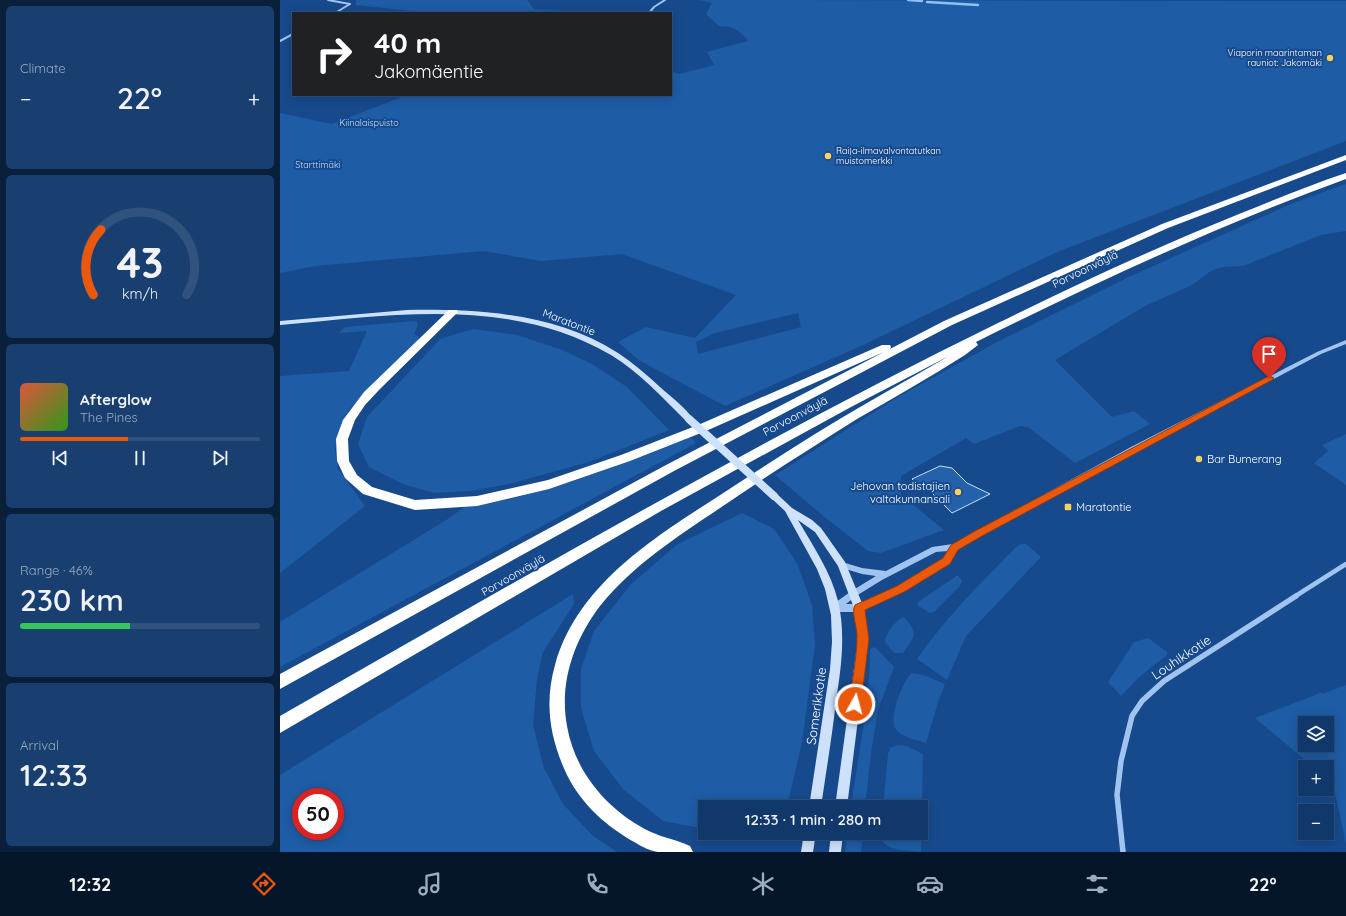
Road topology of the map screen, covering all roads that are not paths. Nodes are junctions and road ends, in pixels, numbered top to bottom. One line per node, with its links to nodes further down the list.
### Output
1 (328, 0): 3 (street)
2 (665, 0): 4 (street)
3 (337, 12)
4 (649, 12)
5 (292, 35): 6 (street)
6 (280, 41)
7 (1346, 156): 11 (highway, Porvoonväylä)
8 (1346, 176): 12 (highway, Porvoonväylä)
9 (453, 312): 10 (main road, Maratontie); 11 (highway); 14 (main road, Maratontie, bridge)
10 (280, 323)
11 (948, 323): 22 (highway, Porvoonväylä)
12 (1006, 323): 23 (highway, Porvoonväylä); 28 (highway)
13 (1346, 342): 15 (street)
14 (789, 510): 17 (main road, Maratontie); 20 (main road, Maratontie)
15 (954, 547): 18 (street); 21 (street)
16 (1346, 564): 31 (street, Louhikkotie)
17 (842, 565): 18 (street); 19 (main road, Maratontie)
18 (888, 574): 19 (street)
19 (853, 594): 20 (street); 21 (main road, Maratontie)
20 (835, 608): 21 (street); 24 (main road, Somerikkotie)
21 (859, 608): 25 (main road)
22 (280, 682)
23 (280, 725)
24 (816, 800)
25 (842, 800)
26 (809, 840): 29 (main road)
27 (836, 840): 30 (main road)
28 (684, 852)
29 (807, 852)
30 (834, 852)
31 (1123, 852)

